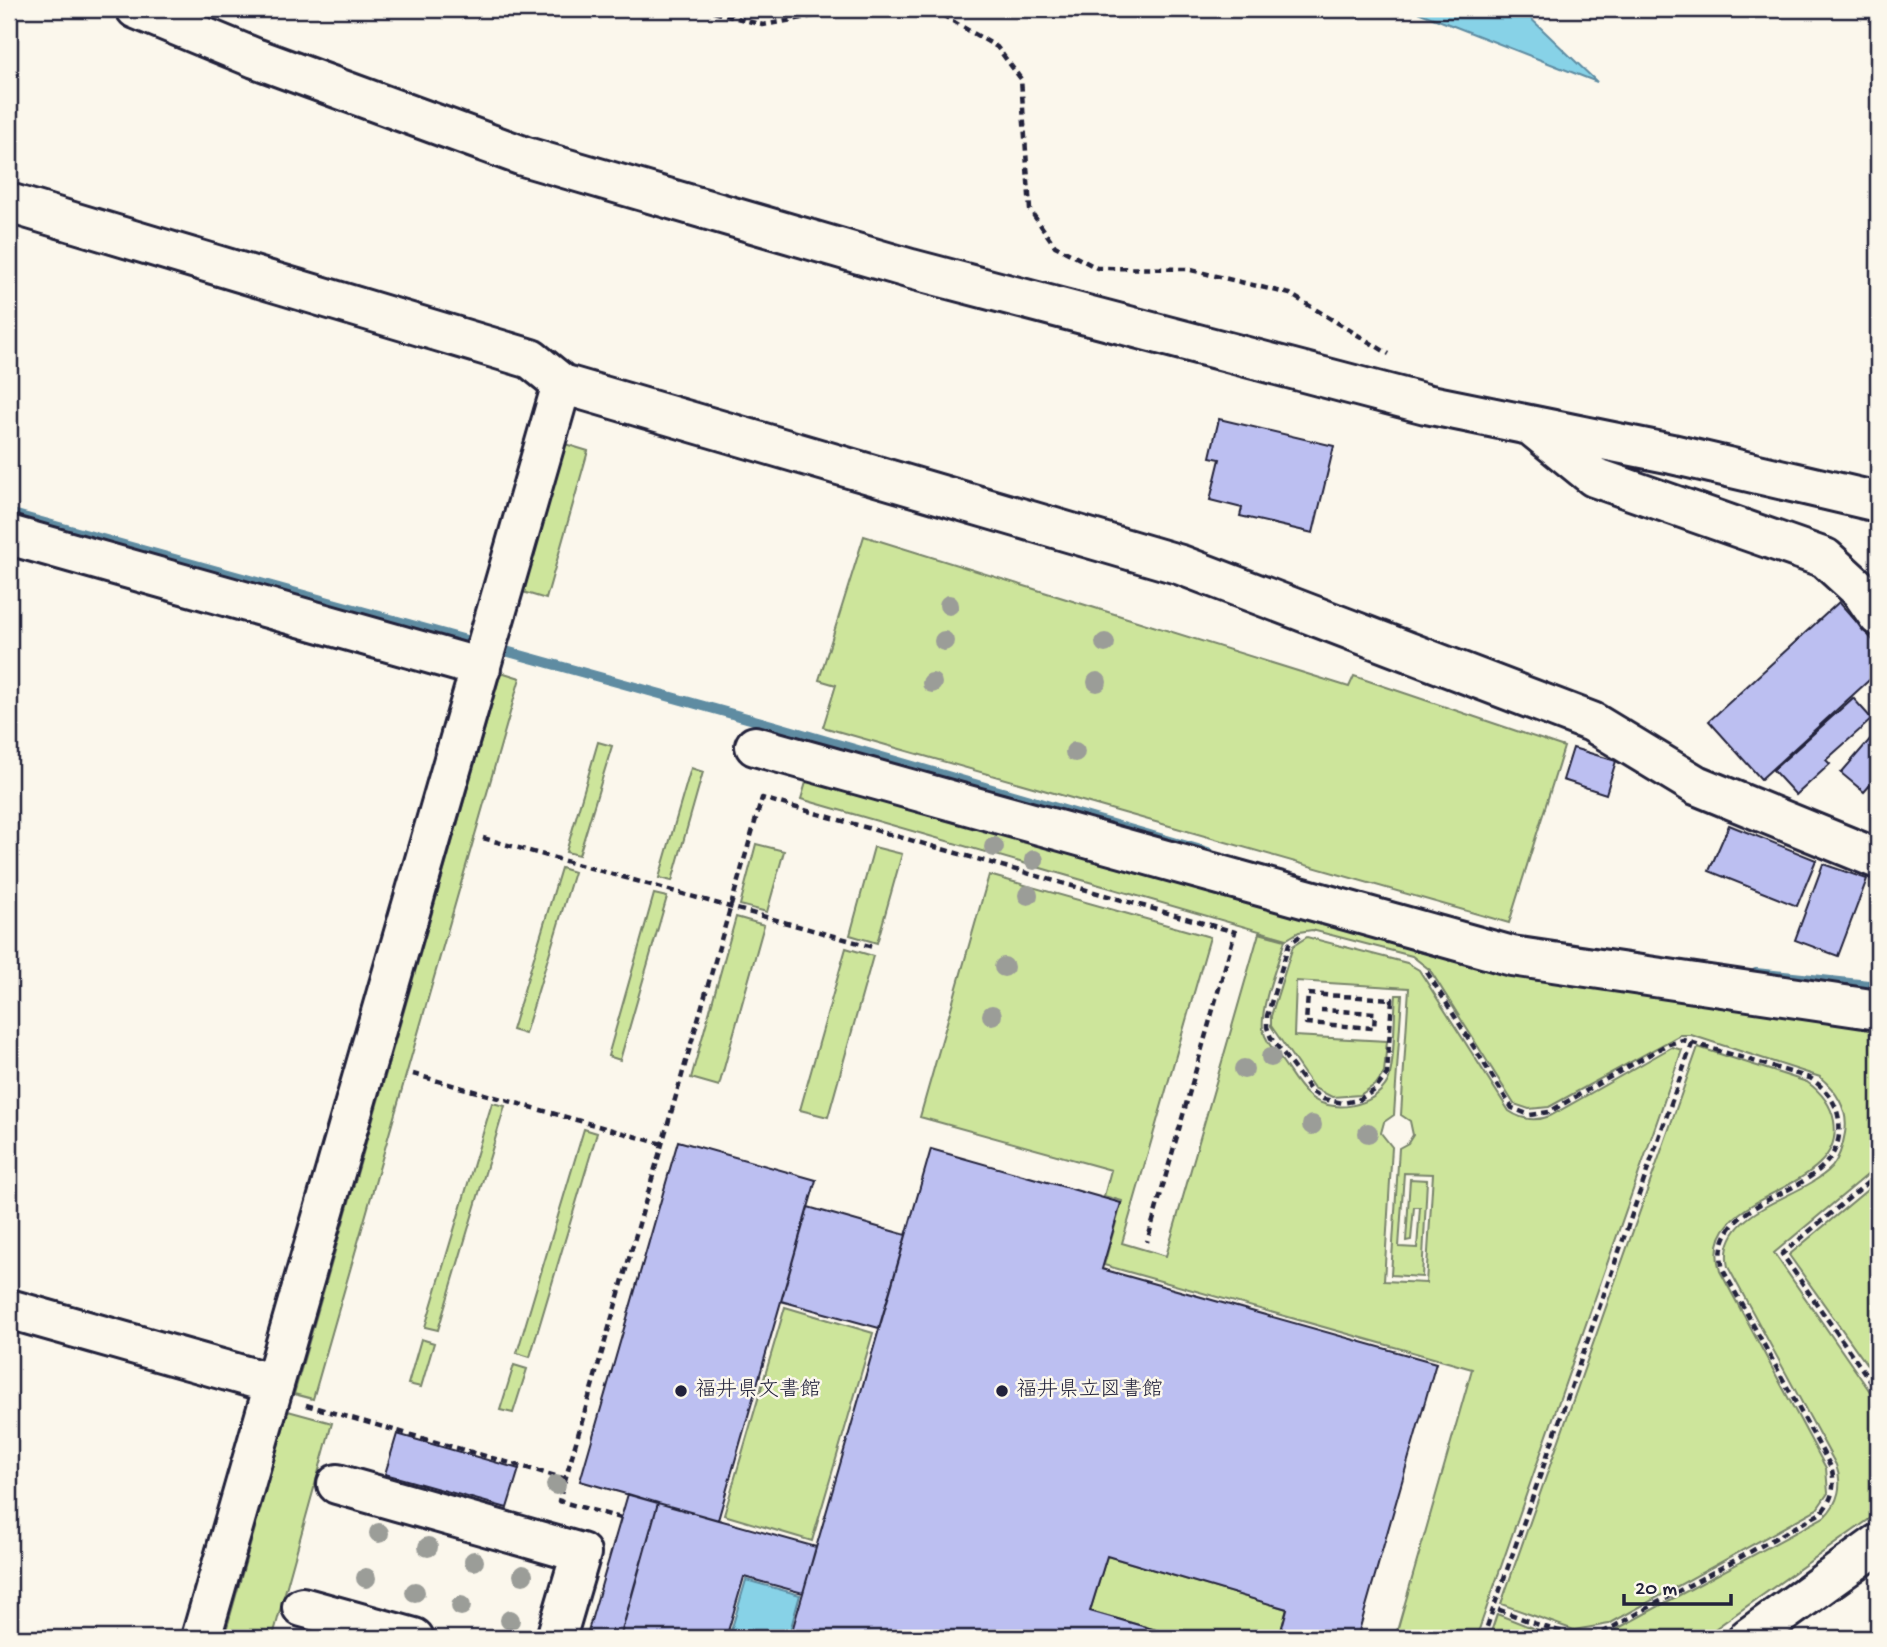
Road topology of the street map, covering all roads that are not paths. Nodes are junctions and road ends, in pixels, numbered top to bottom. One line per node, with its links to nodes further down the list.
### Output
1 (136, 9): 4 (street)
2 (9, 203): 3 (street)
3 (562, 384): 8 (street); 10 (street)
4 (1531, 425): 5 (street); 7 (street)
5 (1878, 502)
6 (9, 535): 8 (street)
7 (1878, 616)
8 (485, 652): 13 (street)
9 (755, 746): 11 (street)
10 (1878, 859)
11 (1878, 1010)
12 (9, 1309): 13 (street)
13 (273, 1390): 18 (street)
14 (337, 1484): 20 (street)
15 (1878, 1544): 17 (street)
16 (302, 1607): 19 (street)
17 (1768, 1632)
18 (201, 1638)
19 (414, 1638)
20 (556, 1638)

